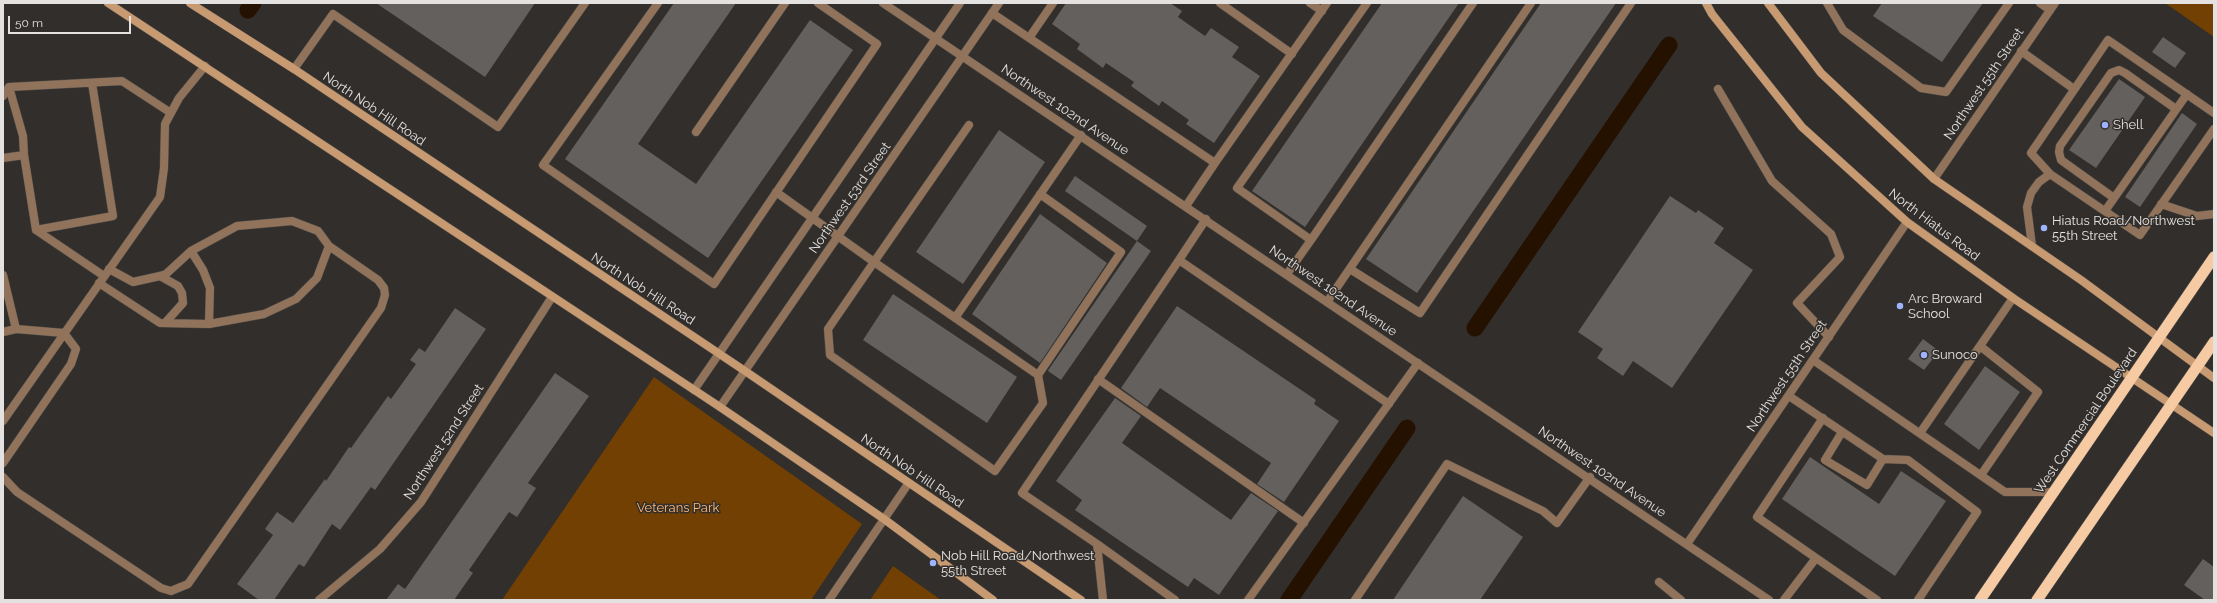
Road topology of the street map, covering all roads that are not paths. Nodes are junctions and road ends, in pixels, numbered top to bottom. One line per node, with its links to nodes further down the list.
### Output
1 (108, 3): 31 (main road)
2 (190, 3): 32 (main road, North Nob Hill Road)
3 (585, 3): 32 (street)
4 (658, 3): 51 (street)
5 (785, 3): 44 (street)
6 (818, 3): 51 (street)
7 (883, 3): 26 (street, Northwest 102nd Avenue)
8 (960, 3): 26 (street, Northwest 53rd Street)
9 (999, 3): 25 (street, Northwest 53rd Street)
10 (1053, 3): 27 (street)
11 (1220, 3): 29 (street)
12 (1310, 3): 24 (street)
13 (1327, 3): 24 (street)
14 (1367, 3): 63 (street)
15 (1474, 3): 63 (street)
16 (1531, 3): 70 (street)
17 (1631, 3): 70 (street)
18 (1706, 3): 60 (main road, North Hiatus Road)
19 (1768, 3): 50 (main road)
20 (1827, 3): 21 (street)
21 (2009, 3)
22 (2040, 3): 23 (street)
23 (2052, 6): 28 (street, Northwest 55th Street)
24 (1322, 11): 29 (street)
25 (992, 13): 27 (street); 30 (street, Northwest 53rd Street)
26 (936, 38): 30 (street, Northwest 102nd Avenue); 58 (street, Northwest 53rd Street)
27 (1029, 38): 48 (street)
28 (2022, 51): 36 (street); 50 (street, Northwest 55th Street)
29 (1292, 54): 48 (street)
30 (963, 55): 45 (street, Northwest 102nd Avenue); 62 (street, Northwest 53rd Street)
31 (205, 66): 40 (street); 76 (main road)
32 (294, 69): 89 (main road, North Nob Hill Road)
33 (92, 83): 34 (street); 40 (street); 61 (street)
34 (9, 87): 38 (street); 46 (street)
35 (1718, 89): 85 (street)
36 (2074, 89): 37 (street); 49 (street)
37 (2187, 94): 39 (street); 41 (street)
38 (3, 96)
39 (2176, 109): 53 (street); 53 (street)
40 (171, 113): 71 (street)
41 (2214, 113)
42 (969, 125): 69 (street)
43 (2214, 129): 54 (street)
44 (696, 132)
45 (1081, 135): 52 (street); 55 (street, Northwest 102nd Avenue)
46 (24, 154): 47 (street); 61 (street)
47 (3, 158)
48 (1215, 163): 55 (street)
49 (2050, 174): 56 (street); 65 (street)
50 (1934, 179): 65 (main road)
51 (776, 192): 58 (street)
52 (1040, 194): 79 (street); 94 (street)
53 (2114, 198): 56 (street)
54 (2161, 204): 56 (street); 57 (street)
55 (1186, 206): 59 (street, Northwest 102nd Avenue)
56 (2105, 211)
57 (2214, 214)
58 (812, 218): 62 (street); 89 (street, Northwest 53rd Street)
59 (1206, 220): 68 (street); 72 (street, Northwest 102nd Avenue)
60 (1907, 222): 77 (main road, North Hiatus Road); 85 (street, Northwest 55th Street)
61 (36, 230): 71 (street)
62 (838, 237): 69 (street); 93 (street, Northwest 53rd Street)
63 (1311, 240): 72 (street)
64 (329, 246): 66 (street); 81 (street); 111 (street)
65 (2032, 246): 86 (main road)
66 (191, 251): 74 (street); 81 (street)
67 (2214, 257): 86 (highway, West Commercial Boulevard)
68 (1179, 260): 97 (street); 100 (street)
69 (874, 262): 79 (street); 94 (street)
70 (1350, 269): 78 (street)
71 (106, 273): 74 (street); 75 (street)
72 (1287, 274): 78 (street, Northwest 102nd Avenue)
73 (3, 275): 82 (street)
74 (160, 276): 80 (street)
75 (99, 283): 80 (street); 84 (street)
76 (552, 297): 98 (main road); 121 (street, Northwest 52nd Street)
77 (2013, 298): 88 (street); 95 (main road, North Hiatus Road)
78 (1328, 302): 91 (street, Northwest 102nd Avenue)
79 (955, 318): 94 (street)
80 (165, 323): 81 (street)
81 (209, 324)
82 (16, 329): 83 (street); 84 (street)
83 (3, 332)
84 (64, 333): 104 (street); 109 (street)
85 (1829, 337): 90 (street, Northwest 55th Street)
86 (2160, 338): 92 (main road); 95 (highway, West Commercial Boulevard)
87 (2214, 342): 92 (highway)
88 (1980, 346): 106 (street); 110 (street)
89 (719, 354): 93 (main road, North Nob Hill Road); 98 (street, Northwest 53rd Street)
90 (1813, 360): 99 (street, Northwest 55th Street); 106 (street)
91 (1418, 363): 100 (street); 112 (street, Northwest 102nd Avenue)
92 (2197, 366): 96 (main road); 101 (highway)
93 (745, 371): 102 (street, Northwest 53rd Street); 113 (main road, North Nob Hill Road)
94 (1038, 375)
95 (2133, 378): 101 (main road, North Hiatus Road); 114 (highway, West Commercial Boulevard)
96 (2214, 378)
97 (1098, 379): 116 (street); 117 (street)
98 (694, 390): 102 (main road)
99 (1789, 396): 103 (street); 118 (street, Northwest 55th Street)
100 (1389, 404): 116 (street)
101 (2171, 404): 107 (main road, North Hiatus Road); 135 (highway)
102 (720, 407): 115 (main road)
103 (1823, 418): 105 (street); 119 (street)
104 (3, 421)
105 (1842, 432): 108 (street); 108 (street)
106 (1920, 433): 110 (street)
107 (2214, 433)
108 (1883, 459): 133 (street)
109 (3, 463)
110 (1981, 475): 114 (street)
111 (3, 477)
112 (1590, 477): 118 (street, Northwest 102nd Avenue); 128 (street)
113 (908, 484): 115 (street); 124 (main road, North Nob Hill Road)
114 (2055, 492): 134 (highway, West Commercial Boulevard)
115 (884, 518): 122 (street); 123 (main road)
116 (1304, 523): 127 (street)
117 (1097, 544): 125 (street); 126 (street)
118 (1687, 544): 130 (street, Northwest 102nd Avenue)
119 (1816, 558): 131 (street); 132 (street)
120 (1659, 582): 129 (street)
121 (319, 600)
122 (829, 600)
123 (993, 600)
124 (1081, 600)
125 (1103, 600)
126 (1175, 600)
127 (1248, 600)
128 (1355, 600)
129 (1682, 600)
130 (1769, 600)
131 (1784, 600)
132 (1877, 600)
133 (1918, 600)
134 (1980, 600)
135 (2037, 600)

